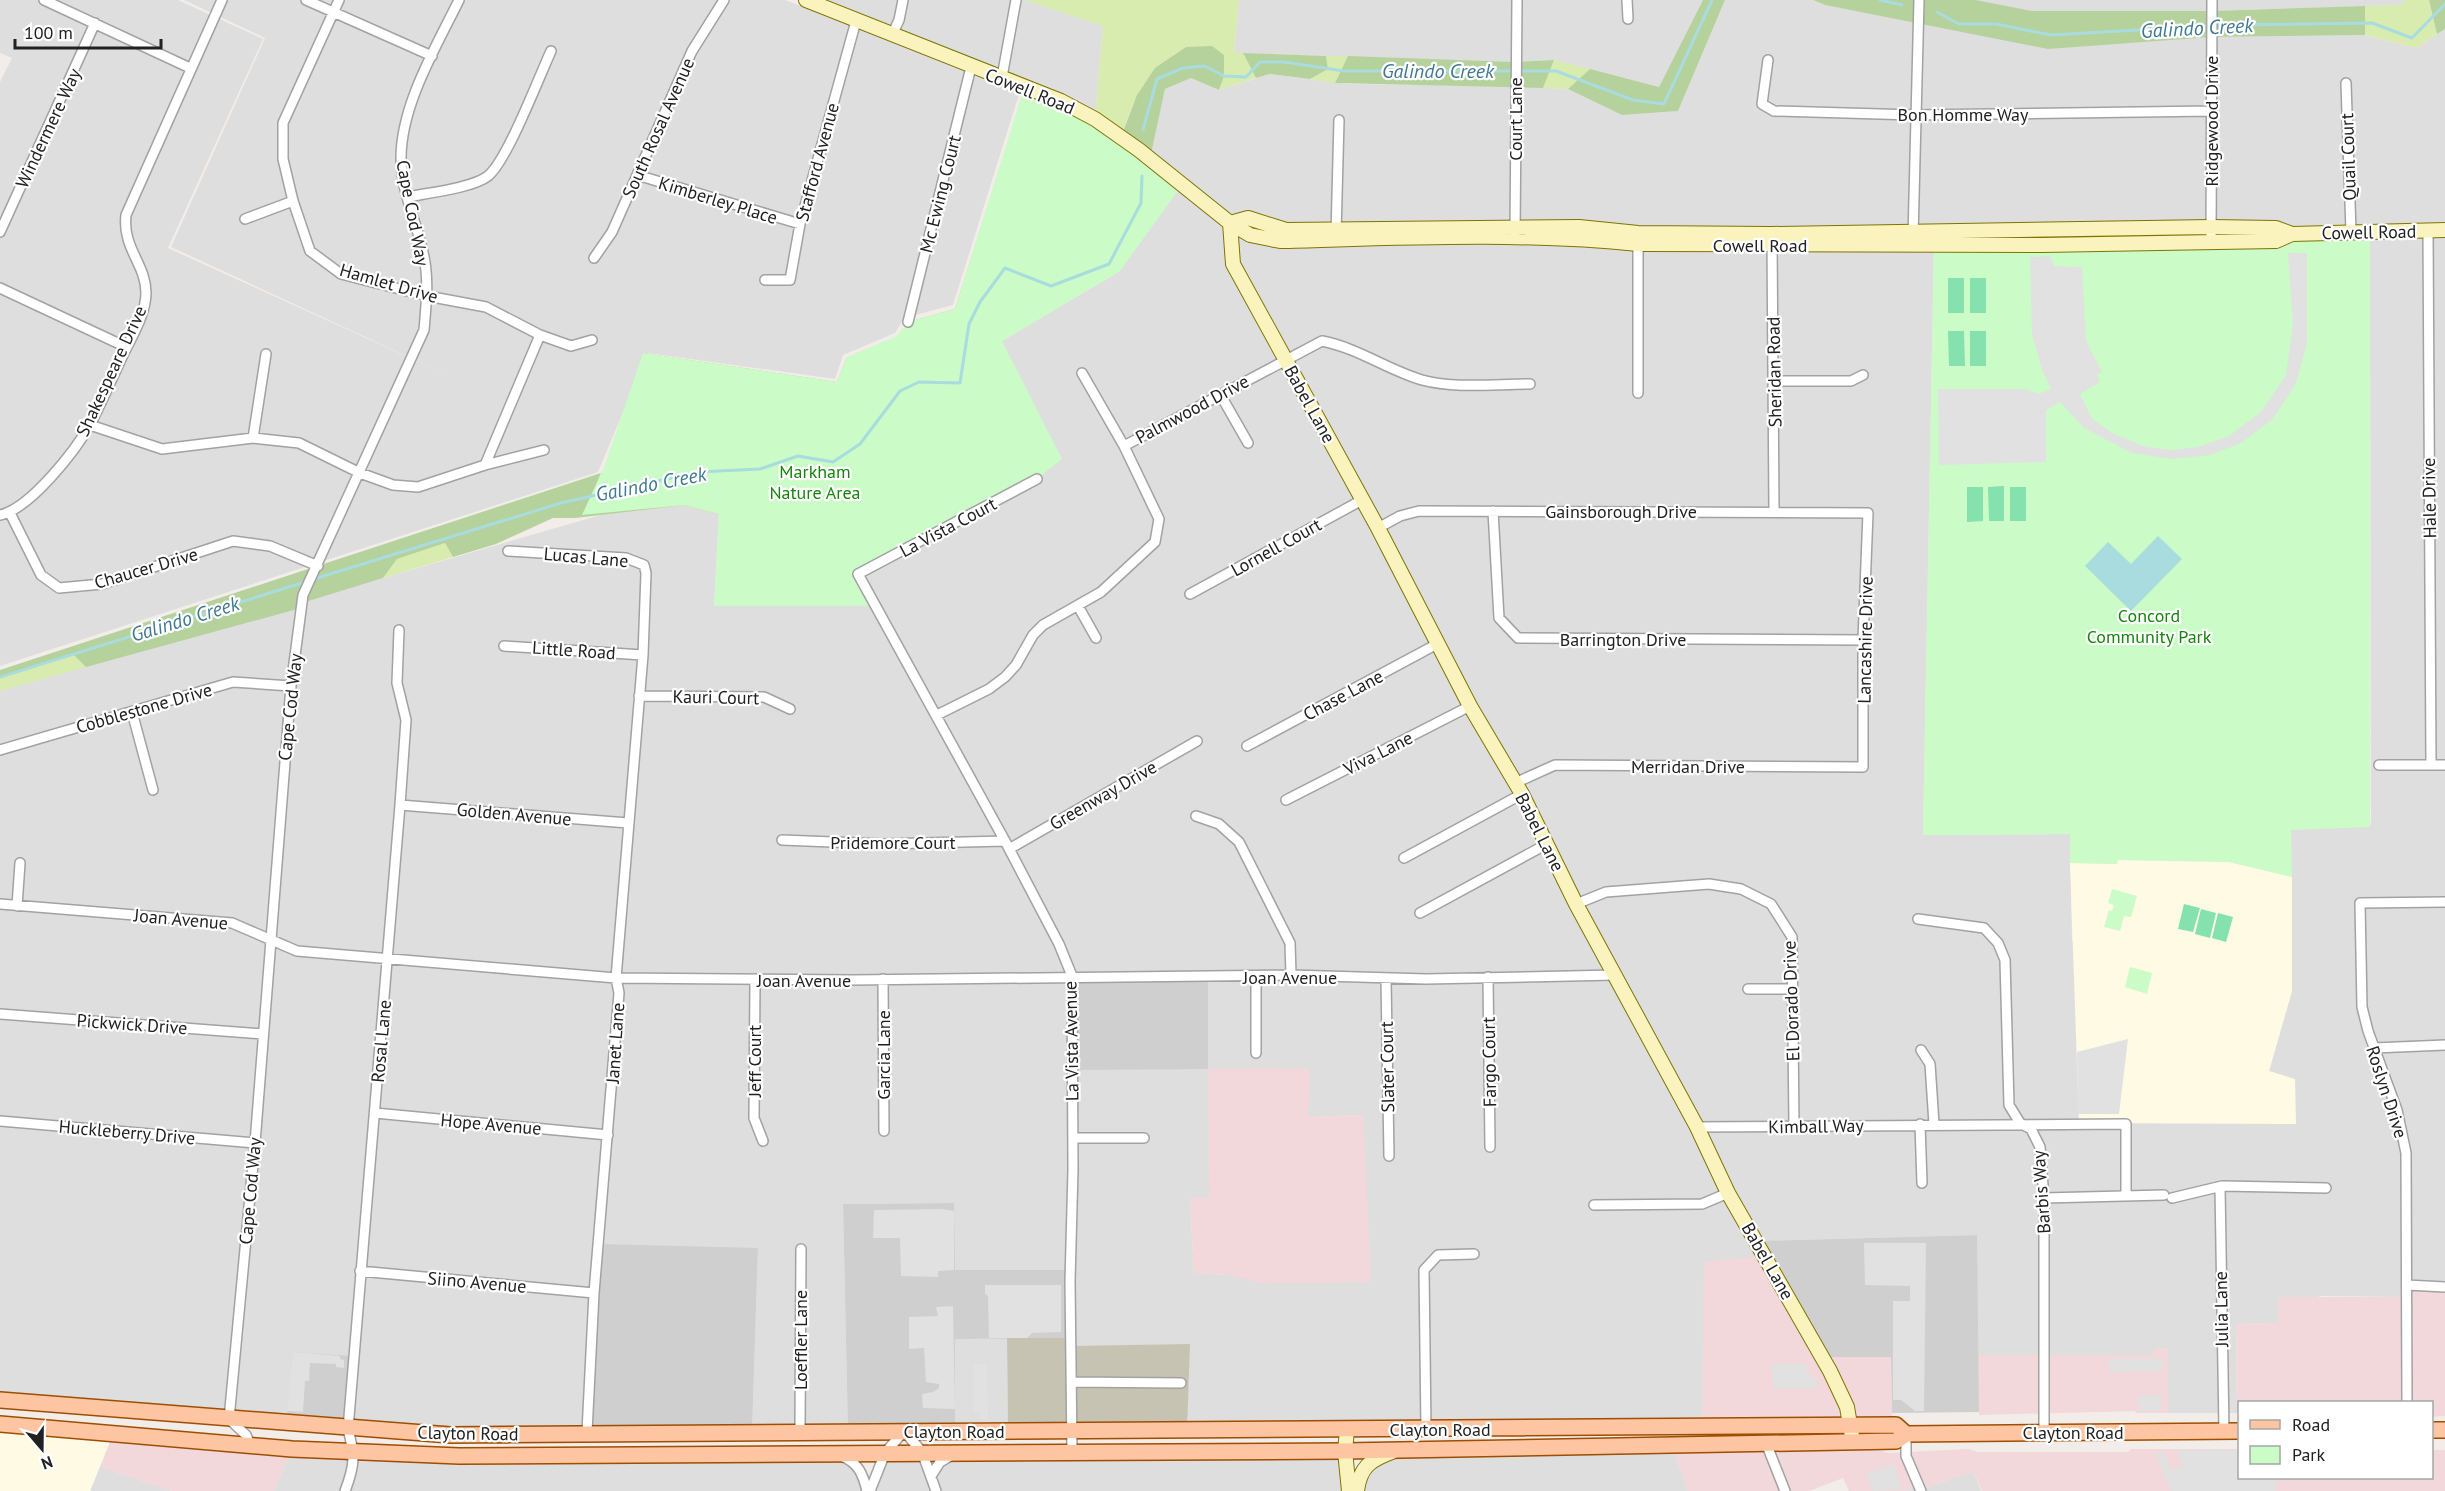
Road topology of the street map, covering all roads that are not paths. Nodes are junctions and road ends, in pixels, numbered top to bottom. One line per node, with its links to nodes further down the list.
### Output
1 (44, 0): 17 (street)
2 (222, 0): 23 (street, Shakespeare Drive)
3 (306, 0): 14 (street)
4 (339, 0): 14 (street, Hamlet Drive)
5 (459, 0): 20 (street, Cape Cod Way)
6 (724, 0): 29 (street, South Rosal Avenue)
7 (806, 0): 16 (street, Cowell Road)
8 (903, 0): 18 (street)
9 (1016, 0): 24 (street)
10 (1517, 0): 40 (street, Court Lane)
11 (1627, 0): 15 (street)
12 (1919, 0): 27 (street)
13 (2212, 0): 26 (street, Ridgewood Drive)
14 (334, 13): 20 (street); 31 (street, Hamlet Drive)
15 (1628, 18)
16 (856, 21): 18 (street, Cowell Road); 34 (street, Stafford Avenue)
17 (95, 23): 23 (street); 38 (street, Windermere Way)
18 (892, 35): 22 (street, Cowell Road)
19 (551, 51): 30 (street)
20 (432, 56): 30 (street, Cape Cod Way)
21 (1768, 60): 27 (street, Bon Homme Way)
22 (971, 67): 24 (street, Cowell Road); 51 (street, Mc Ewing Court)
23 (190, 68): 54 (street, Shakespeare Drive)
24 (1002, 77): 33 (street, Cowell Road)
25 (2346, 83): 39 (street, Quail Court)
26 (2211, 111): 27 (street, Bon Homme Way); 35 (street, Ridgewood Drive)
27 (1914, 115): 43 (street)
28 (1339, 120): 42 (street)
29 (637, 175): 34 (street, Kimberley Place); 47 (street, South Rosal Avenue)
30 (407, 197): 50 (street, Cape Cod Way)
31 (292, 201): 32 (street); 50 (street, Hamlet Drive)
32 (245, 219)
33 (1230, 223): 42 (street, Cowell Road); 56 (street, Babel Lane)
34 (800, 224): 48 (street, Stafford Avenue)
35 (2211, 227): 41 (street, Cowell Road); 43 (street, Cowell Road); 46 (street, Ridgewood Drive)
36 (2445, 230): 37 (street, Cowell Road)
37 (2428, 231): 39 (street, Cowell Road); 98 (street, Hale Drive)
38 (0, 232)
39 (2351, 232): 41 (street, Cowell Road)
40 (1515, 233): 42 (street, Cowell Road); 44 (street, Cowell Road)
41 (2292, 234): 46 (street, Cowell Road)
42 (1336, 235)
43 (1913, 236): 45 (street, Cowell Road); 46 (street, Cowell Road)
44 (1638, 239): 45 (street, Cowell Road); 61 (street)
45 (1772, 240): 59 (street, Sheridan Road)
46 (2211, 242)
47 (594, 258)
48 (765, 280)
49 (0, 288): 54 (street)
50 (427, 296): 52 (street, Hamlet Drive); 69 (street, Cape Cod Way)
51 (908, 322)
52 (540, 335): 53 (street, Hamlet Drive); 68 (street)
53 (592, 340)
54 (126, 347): 63 (street, Shakespeare Drive)
55 (266, 354): 64 (street)
56 (1284, 359): 60 (street, Palmwood Drive); 62 (street, Palmwood Drive); 71 (street, Babel Lane)
57 (1082, 373): 66 (street)
58 (1863, 375): 59 (street)
59 (1774, 381): 73 (street, Sheridan Road)
60 (1530, 384)
61 (1638, 393)
62 (1220, 394): 65 (street); 66 (street, Palmwood Drive)
63 (90, 424): 64 (street); 75 (street, Shakespeare Drive)
64 (253, 438): 69 (street)
65 (1248, 443)
66 (1124, 446): 81 (street, Palmwood Drive)
67 (544, 450): 68 (street)
68 (485, 465): 69 (street)
69 (360, 473): 78 (street, Cape Cod Way)
70 (1037, 479): 79 (street, La Vista Court)
71 (1362, 500): 76 (street, Babel Lane); 80 (street, Lornell Court)
72 (1493, 511): 73 (street, Gainsborough Drive); 76 (street, Gainsborough Drive); 84 (street, Barrington Drive)
73 (1774, 511): 74 (street, Gainsborough Drive)
74 (1868, 513): 84 (street, Lancashire Drive)
75 (5, 514): 78 (street, Chaucer Drive)
76 (1378, 528): 85 (street, Babel Lane)
77 (508, 551): 87 (street, Lucas Lane)
78 (318, 566): 88 (street, Cape Cod Way)
79 (858, 574): 93 (street, La Vista Avenue)
80 (1190, 594)
81 (1078, 606): 83 (street); 93 (street, Palmwood Drive)
82 (399, 630): 104 (street, Rosal Lane)
83 (1096, 638)
84 (1863, 640): 100 (street, Lancashire Drive)
85 (1439, 643): 90 (street, Babel Lane); 95 (street, Chase Lane)
86 (504, 646): 87 (street, Little Road)
87 (643, 655): 89 (street, Janet Lane)
88 (291, 686): 92 (street, Cobblestone Drive); 118 (street, Cape Cod Way)
89 (639, 696): 91 (street, Kauri Court); 106 (street, Janet Lane)
90 (1470, 706): 101 (street, Babel Lane); 103 (street, Viva Lane)
91 (790, 709)
92 (132, 712): 96 (street, Cobblestone Drive); 102 (street)
93 (938, 715): 109 (street, La Vista Avenue)
94 (1197, 741): 109 (street, Greenway Drive)
95 (1247, 746)
96 (0, 750)
97 (2379, 765): 98 (street)
98 (2431, 765): 99 (street)
99 (2445, 765)
100 (1863, 767): 101 (street, Merridan Drive)
101 (1519, 788): 108 (street, Babel Lane); 110 (street)
102 (153, 790)
103 (1286, 800)
104 (400, 805): 106 (street, Golden Avenue); 119 (street, Rosal Lane)
105 (1196, 816): 120 (street)
106 (628, 823): 125 (street, Janet Lane)
107 (782, 840): 109 (street, Pridemore Court)
108 (1547, 844): 114 (street, Babel Lane); 116 (street)
109 (1007, 845): 122 (street, La Vista Avenue)
110 (1404, 858)
111 (20, 863): 115 (street)
112 (2445, 902): 134 (street, Roslyn Drive)
113 (0, 904): 115 (street, Joan Avenue)
114 (1576, 904): 121 (street, Babel Lane); 130 (street, El Dorado Drive)
115 (17, 906): 118 (street, Joan Avenue)
116 (1420, 913)
117 (1918, 919): 139 (street, Barbis Way)
118 (270, 938): 119 (street, Joan Avenue); 132 (street, Cape Cod Way)
119 (387, 959): 125 (street, Joan Avenue); 137 (street, Rosal Lane)
120 (1291, 975): 123 (street, Joan Avenue); 127 (street, Joan Avenue)
121 (1615, 975): 124 (street, Joan Avenue); 143 (street, Babel Lane)
122 (1072, 976): 123 (street, Joan Avenue); 126 (street, Joan Avenue); 146 (street, La Vista Avenue)
123 (1256, 976): 136 (street)
124 (1488, 977): 127 (street, Joan Avenue); 150 (street, Fargo Court)
125 (616, 978): 128 (street, Joan Avenue); 145 (street, Janet Lane)
126 (883, 979): 128 (street, Joan Avenue); 144 (street, Garcia Lane)
127 (1386, 979): 151 (street, Slater Court)
128 (755, 980): 148 (street, Jeff Court)
129 (1748, 989): 130 (street)
130 (1793, 989): 142 (street, El Dorado Drive)
131 (0, 1014): 132 (street, Pickwick Drive)
132 (263, 1034): 149 (street, Cape Cod Way)
133 (2445, 1045): 134 (street)
134 (2374, 1048): 162 (street, Roslyn Drive)
135 (1920, 1050): 141 (street)
136 (1256, 1053)
137 (375, 1113): 145 (street, Hope Avenue); 161 (street, Rosal Lane)
138 (0, 1121): 149 (street, Huckleberry Drive)
139 (2020, 1123): 141 (street, Kimball Way); 156 (street, Kimball Way); 157 (street, Barbis Way)
140 (1920, 1124): 141 (street, Kimball Way); 142 (street, Kimball Way); 152 (street)
141 (1934, 1124)
142 (1794, 1126): 143 (street, Kimball Way)
143 (1697, 1127): 155 (street, Babel Lane)
144 (884, 1131)
145 (608, 1135): 164 (street, Janet Lane)
146 (1072, 1138): 147 (street); 165 (street, La Vista Avenue)
147 (1144, 1138)
148 (763, 1141)
149 (255, 1143): 169 (street, Cape Cod Way)
150 (1490, 1147)
151 (1389, 1156)
152 (1922, 1183)
153 (2220, 1186): 154 (street); 156 (street); 177 (street, Julia Lane)
154 (2326, 1188)
155 (1728, 1193): 158 (street); 171 (street, Babel Lane)
156 (2126, 1196): 157 (street)
157 (2044, 1198): 181 (street, Barbis Way)
158 (1594, 1205)
159 (801, 1249): 180 (street, Loeffler Lane)
160 (1474, 1254): 175 (street)
161 (360, 1271): 164 (street, Siino Avenue); 172 (street, Rosal Lane)
162 (2407, 1285): 163 (street); 168 (street, Roslyn Drive)
163 (2445, 1287)
164 (594, 1293): 179 (street, Janet Lane)
165 (1071, 1382): 166 (street); 173 (street, La Vista Avenue)
166 (1181, 1383)
167 (0, 1400): 169 (main road, Clayton Road)
168 (2407, 1401)
169 (229, 1419): 172 (main road, Clayton Road); 185 (street)
170 (0, 1424): 185 (main road, Clayton Road)
171 (1851, 1426): 175 (main road, Clayton Road); 182 (main road, Clayton Road); 183 (street, Babel Lane)
172 (348, 1429): 179 (main road, Clayton Road); 191 (street, Rosal Lane)
173 (1072, 1430): 174 (main road, Clayton Road); 176 (main road, Clayton Road); 190 (street, La Vista Avenue)
174 (1347, 1430): 175 (main road, Clayton Road); 187 (street)
175 (1426, 1430)
176 (904, 1431): 180 (main road, Clayton Road); 188 (street); 192 (street)
177 (2223, 1431): 178 (main road, Clayton Road); 181 (main road, Clayton Road)
178 (2238, 1431)
179 (587, 1432): 180 (main road, Clayton Road)
180 (800, 1432)
181 (2044, 1432): 182 (main road, Clayton Road)
182 (1906, 1434): 183 (main road, Clayton Road); 201 (street)
183 (1852, 1442): 184 (main road, Clayton Road)
184 (1766, 1443): 186 (main road, Clayton Road); 200 (street)
185 (250, 1445): 191 (main road, Clayton Road)
186 (1397, 1450): 187 (main road, Clayton Road); 199 (street)
187 (1345, 1451): 190 (main road, Clayton Road); 198 (street)
188 (922, 1452): 189 (main road, Clayton Road); 192 (main road, Clayton Road); 194 (street)
189 (961, 1452): 190 (main road, Clayton Road); 194 (street)
190 (1072, 1452)
191 (354, 1453): 193 (main road, Clayton Road); 195 (street)
192 (885, 1453): 193 (main road, Clayton Road); 196 (street)
193 (833, 1454): 196 (street)
194 (931, 1476): 197 (street)
195 (345, 1491)
196 (868, 1491)
197 (936, 1491)
198 (1349, 1491)
199 (1357, 1491)
200 (1785, 1491)
201 (1921, 1491)

